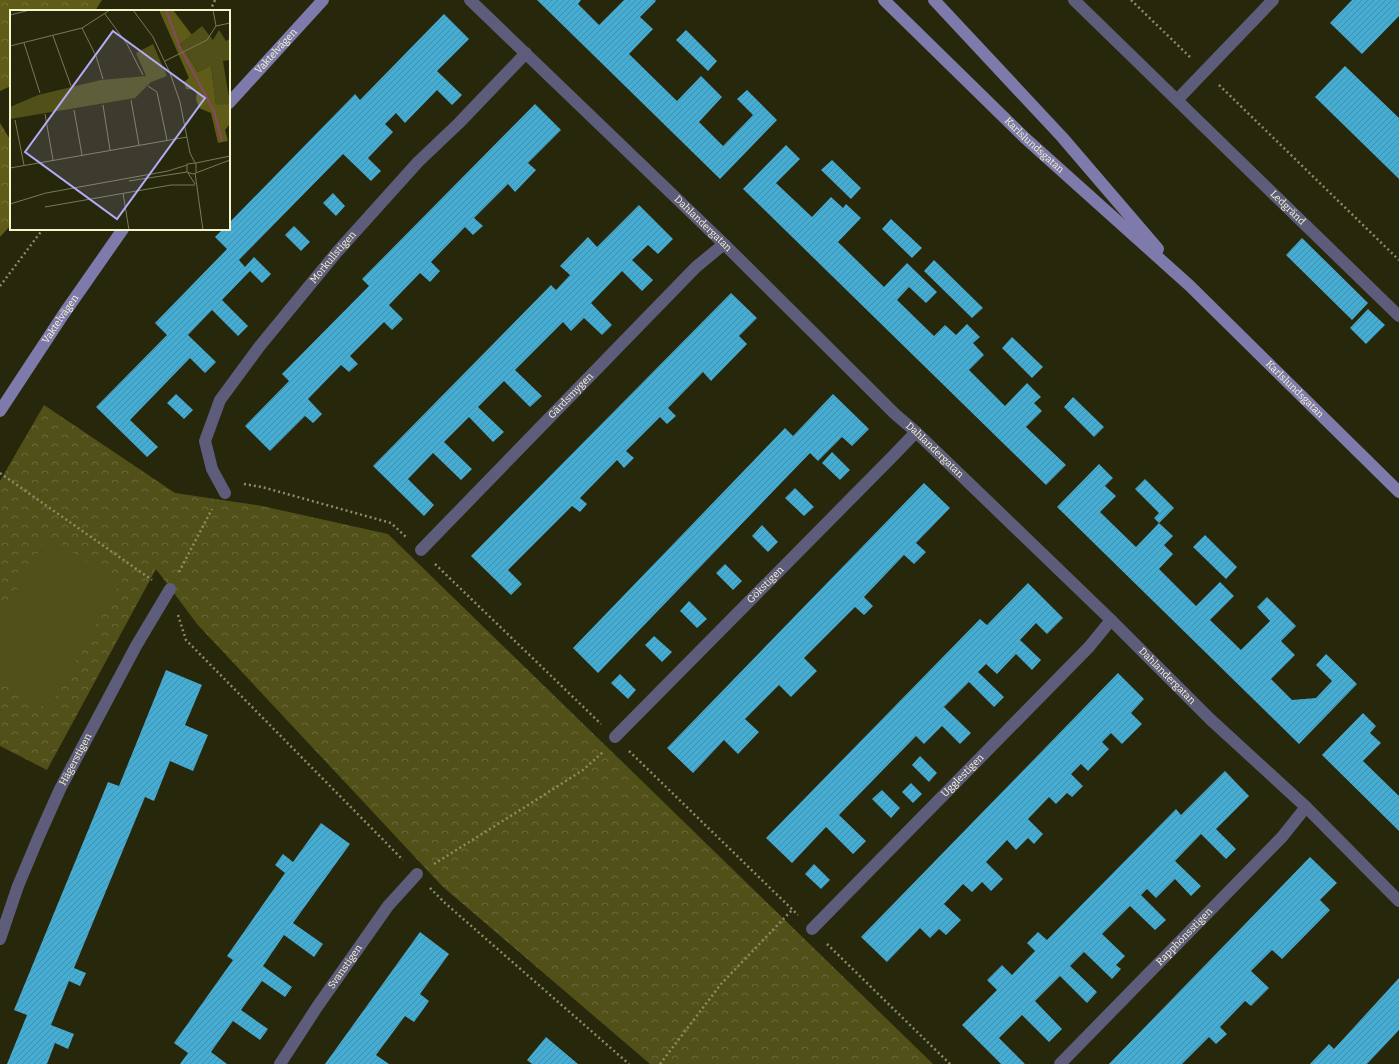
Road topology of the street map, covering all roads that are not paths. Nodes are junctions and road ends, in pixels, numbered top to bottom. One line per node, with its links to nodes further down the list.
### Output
1 (322, 0): 9 (main road, Vaktelvägen)
2 (470, 0): 7 (street, Dahlandergatan)
3 (884, 0): 12 (main road, Karlslundsgatan)
4 (934, 0): 12 (main road, Karlslundsgatan)
5 (1074, 0): 8 (street, Ledgränd)
6 (1273, 0): 8 (street)
7 (526, 53): 11 (street, Dahlandergatan); 17 (street, Morkullstigen)
8 (1177, 100): 13 (street, Ledgränd)
9 (230, 102)
10 (122, 230): 14 (main road, Vaktelvägen)
11 (724, 244): 15 (street, Dahlandergatan); 18 (street, Gärdsmygen)
12 (1190, 286): 16 (main road, Karlslundsgatan)
13 (1399, 316)
14 (0, 412)
15 (916, 432): 20 (street, Dahlandergatan); 21 (street, Gökstigen)
16 (1399, 492)
17 (224, 493)
18 (421, 550)
19 (170, 589): 26 (street, Hägerstigen)
20 (1110, 620): 22 (street, Dahlandergatan); 25 (street, Ugglestigen)
21 (615, 737)
22 (1306, 807): 24 (street, Dahlandergatan); 28 (street, Rapphönsstigen)
23 (416, 874): 27 (street, Svanstigen)
24 (1399, 901)
25 (812, 929)
26 (0, 939)
27 (280, 1064)
28 (1060, 1064)

